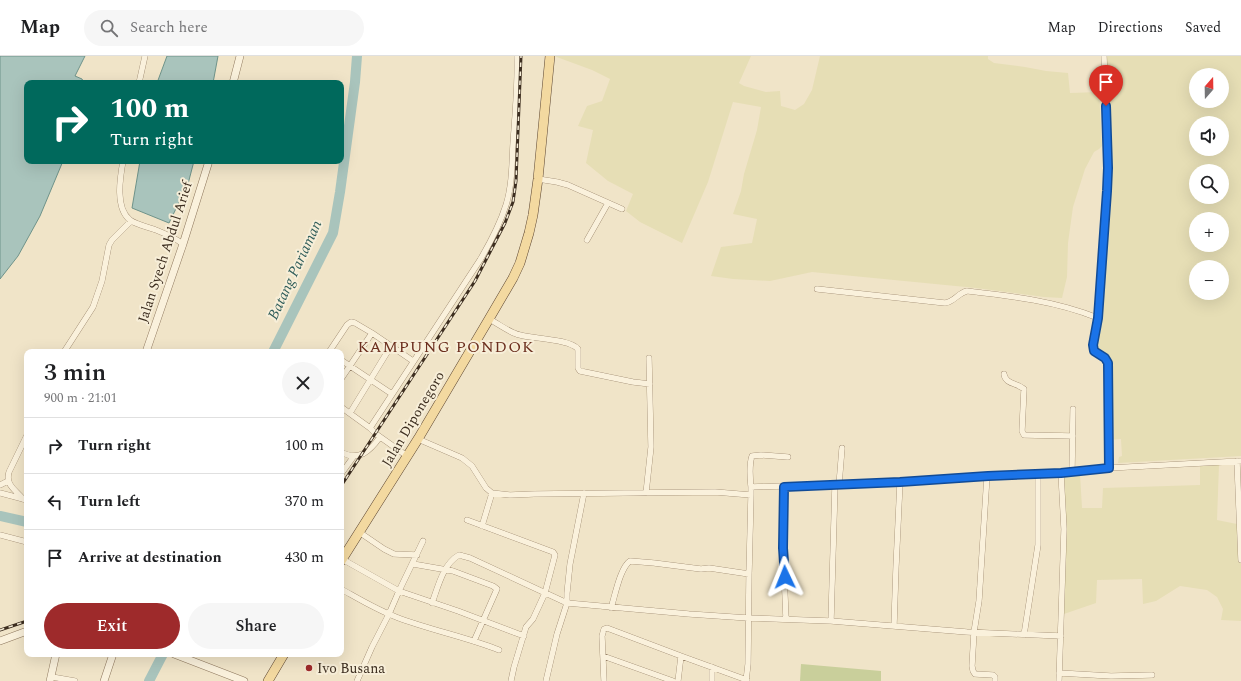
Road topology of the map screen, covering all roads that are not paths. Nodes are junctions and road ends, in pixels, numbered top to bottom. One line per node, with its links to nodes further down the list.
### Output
1 (145, 56): 6 (street)
2 (240, 56): 7 (street)
3 (517, 56): 25 (street)
4 (550, 56): 10 (main road, Jalan Diponegoro)
5 (1104, 56): 17 (street)
6 (139, 80)
7 (235, 80)
8 (122, 164): 13 (street)
9 (208, 164): 15 (street, Jalan Syech Abdul Arief)
10 (538, 179): 11 (street); 18 (main road, Jalan Diponegoro)
11 (608, 203): 12 (street); 14 (street)
12 (622, 209)
13 (131, 221): 15 (street); 21 (street)
14 (587, 240)
15 (183, 244): 22 (street, Jalan Syech Abdul Arief)
16 (817, 289): 17 (street)
17 (1098, 318): 47 (street)
18 (490, 319): 31 (street); 39 (main road, Jalan Diponegoro)
19 (372, 333): 20 (street); 23 (street); 27 (street)
20 (392, 346): 25 (street); 30 (street)
21 (66, 349)
22 (147, 349)
23 (331, 349)
24 (649, 358): 31 (street)
25 (413, 361): 32 (street)
26 (344, 362): 27 (street)
27 (350, 366): 29 (street); 30 (street)
28 (1004, 374): 37 (street)
29 (344, 375)
30 (370, 379): 32 (street); 35 (street)
31 (650, 384): 62 (street)
32 (392, 394): 36 (street)
33 (344, 409): 35 (street)
34 (1073, 409): 37 (street)
35 (350, 413): 36 (street)
36 (370, 428): 38 (street)
37 (1073, 436): 49 (street)
38 (380, 437): 43 (street); 44 (street)
39 (418, 439): 44 (main road, Jalan Diponegoro); 60 (street)
40 (24, 441): 53 (street)
41 (842, 448): 56 (street)
42 (344, 453): 43 (street)
43 (354, 456): 48 (street)
44 (407, 456): 68 (main road, Jalan Diponegoro)
45 (788, 457): 57 (street)
46 (1239, 461): 47 (street); 74 (street)
47 (1109, 468): 49 (street)
48 (344, 470)
49 (1072, 472): 50 (street)
50 (1061, 473): 51 (street); 95 (street)
51 (1038, 474): 52 (street); 93 (street)
52 (988, 476): 54 (street); 92 (street)
53 (8, 481): 55 (street); 64 (street)
54 (900, 482): 56 (street); 90 (street)
55 (0, 485)
56 (837, 485): 58 (street); 89 (street)
57 (751, 487): 58 (street); 63 (street)
58 (784, 487): 87 (street)
59 (0, 493): 65 (street)
60 (492, 493): 61 (street); 67 (street)
61 (584, 493): 62 (street); 83 (street)
62 (646, 493): 63 (street)
63 (751, 495): 78 (street)
64 (24, 499)
65 (24, 500)
66 (467, 520): 67 (street)
67 (482, 526): 81 (street)
68 (359, 532): 72 (street); 73 (main road, Jalan Diponegoro)
69 (0, 535): 70 (street)
70 (24, 541)
71 (423, 541): 72 (street)
72 (417, 555): 76 (street)
73 (344, 557)
74 (1241, 560)
75 (344, 561): 80 (street)
76 (413, 564): 77 (street); 80 (street)
77 (445, 570): 81 (street); 82 (street); 88 (street)
78 (749, 574): 84 (street); 86 (street)
79 (344, 591): 85 (street)
80 (399, 591): 82 (street); 85 (street)
81 (545, 593): 83 (street); 94 (street)
82 (432, 603): 88 (street)
83 (567, 603): 84 (street); 116 (street)
84 (611, 608): 86 (street)
85 (389, 614): 97 (street); 114 (street)
86 (748, 618): 87 (street); 109 (street)
87 (786, 619): 89 (street)
88 (484, 620): 94 (street); 97 (street)
89 (831, 621): 90 (street)
90 (894, 626): 92 (street)
91 (24, 632): 96 (street)
92 (974, 632): 93 (street); 121 (street)
93 (1024, 635): 95 (street)
94 (524, 636): 115 (street)
95 (1061, 636): 106 (street)
96 (0, 641)
97 (474, 641): 98 (street)
98 (499, 650)
99 (603, 656): 100 (street); 117 (street); 118 (street)
100 (680, 656): 105 (street); 119 (street)
101 (55, 657): 108 (street)
102 (112, 657): 111 (street)
103 (183, 657): 112 (street)
104 (282, 657): 113 (main road)
105 (712, 667): 109 (street); 120 (street)
106 (1059, 673): 107 (street); 122 (street)
107 (1152, 675)
108 (51, 679): 110 (street)
109 (747, 680)
110 (75, 681)
111 (104, 681)
112 (244, 681)
113 (268, 681)
114 (357, 681)
115 (511, 681)
116 (546, 681)
117 (604, 681)
118 (673, 681)
119 (678, 681)
120 (712, 681)
121 (995, 681)
122 (1059, 681)

